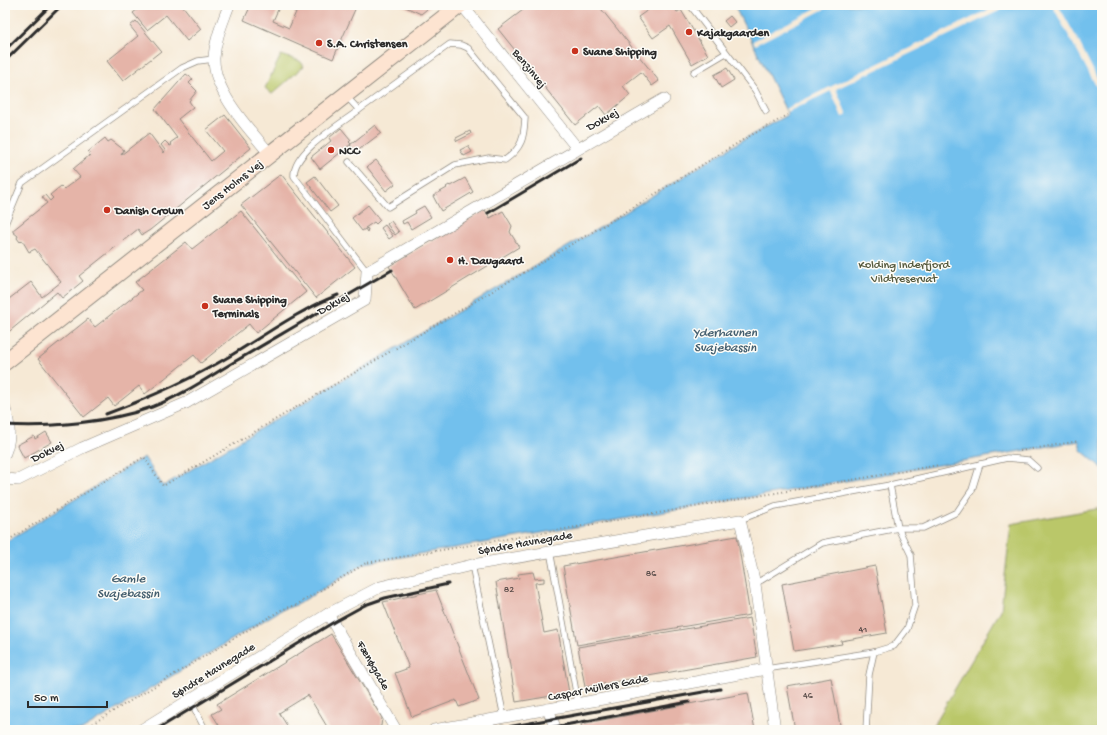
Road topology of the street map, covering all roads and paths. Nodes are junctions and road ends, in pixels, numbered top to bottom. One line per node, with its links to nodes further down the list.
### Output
1 (229, 5): 5 (street)
2 (461, 5): 7 (main road, Jens Holms Vej); 12 (street, Benzinvej)
3 (690, 5): 4 (lane)
4 (726, 53): 6 (lane); 10 (lane)
5 (214, 59): 13 (street); 15 (lane)
6 (694, 72)
7 (345, 95): 9 (lane); 13 (main road, Jens Holms Vej)
8 (664, 100): 12 (street, Dokvej)
9 (359, 110): 14 (lane); 16 (lane)
10 (766, 111)
11 (788, 115): 26 (path)
12 (577, 148): 16 (street, Dokvej)
13 (270, 154): 17 (main road, Jens Holms Vej)
14 (349, 162)
15 (5, 224)
16 (367, 272): 22 (street, Dokvej)
17 (5, 362)
18 (5, 410): 19 (street)
19 (5, 453)
20 (980, 464): 21 (lane); 23 (lane); 25 (lane)
21 (1037, 468)
22 (5, 479)
23 (890, 485): 24 (lane); 25 (lane)
24 (740, 520): 27 (street, Søndre Havnegade); 29 (street)
25 (898, 528): 29 (lane); 31 (lane)
26 (5, 542)
27 (550, 551): 28 (street, Søndre Havnegade); 34 (lane)
28 (472, 565): 30 (street, Søndre Havnegade); 36 (lane)
29 (755, 584): 32 (street)
30 (328, 614): 33 (street, Søndre Havnegade); 39 (street, Fænøgade)
31 (874, 652): 32 (lane); 43 (lane)
32 (766, 669): 34 (street, Caspar Müllers Gade); 42 (street)
33 (190, 700): 37 (street, Søndre Havnegade); 38 (lane)
34 (578, 703): 35 (street, Caspar Müllers Gade)
35 (548, 709): 36 (street, Caspar Müllers Gade); 41 (street)
36 (504, 717): 40 (street, Caspar Müllers Gade)
37 (141, 730)
38 (204, 730)
39 (396, 730)
40 (434, 730)
41 (556, 730)
42 (775, 730)
43 (866, 730)

